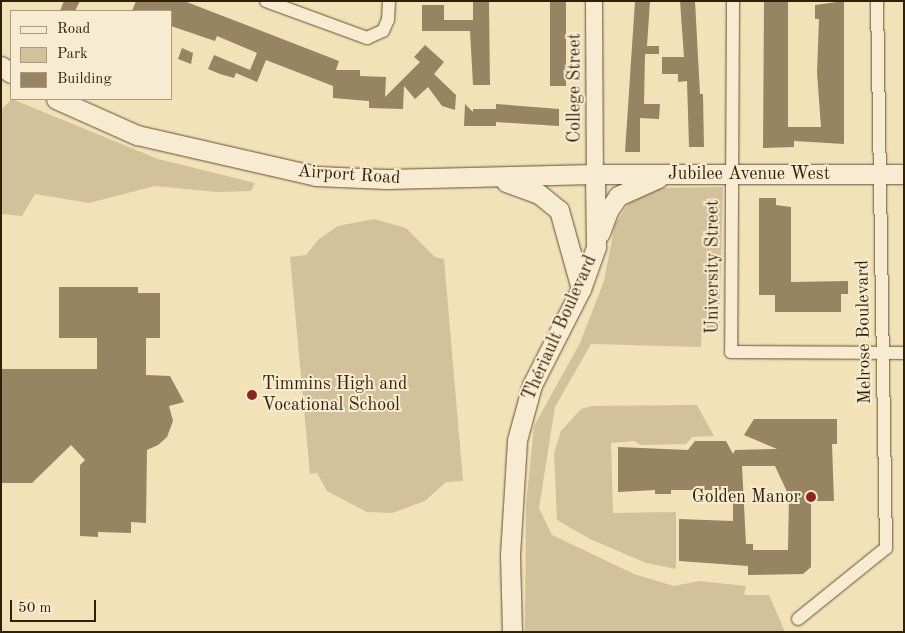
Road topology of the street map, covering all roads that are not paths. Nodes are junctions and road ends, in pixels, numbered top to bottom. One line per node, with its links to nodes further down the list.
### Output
1 (266, 1): 2 (street)
2 (389, 1)
3 (594, 1): 8 (street, College Street)
4 (733, 1): 9 (street, University Street)
5 (877, 1): 10 (street, Melrose Boulevard)
6 (58, 100): 12 (main road, Airport Road)
7 (673, 173): 8 (main road, Jubilee Avenue West); 9 (main road, Jubilee Avenue West); 13 (main road)
8 (595, 174): 12 (main road, Airport Road); 13 (main road, Thériault Boulevard)
9 (730, 174): 10 (main road, Jubilee Avenue West); 15 (street, University Street)
10 (879, 174): 11 (main road, Jubilee Avenue West); 15 (street, Melrose Boulevard)
11 (904, 174)
12 (487, 179): 14 (main road)
13 (596, 247): 14 (main road, Thériault Boulevard)
14 (581, 289): 18 (main road, Thériault Boulevard)
15 (881, 352): 16 (street); 17 (street, Melrose Boulevard)
16 (904, 352)
17 (798, 619)
18 (512, 632)

